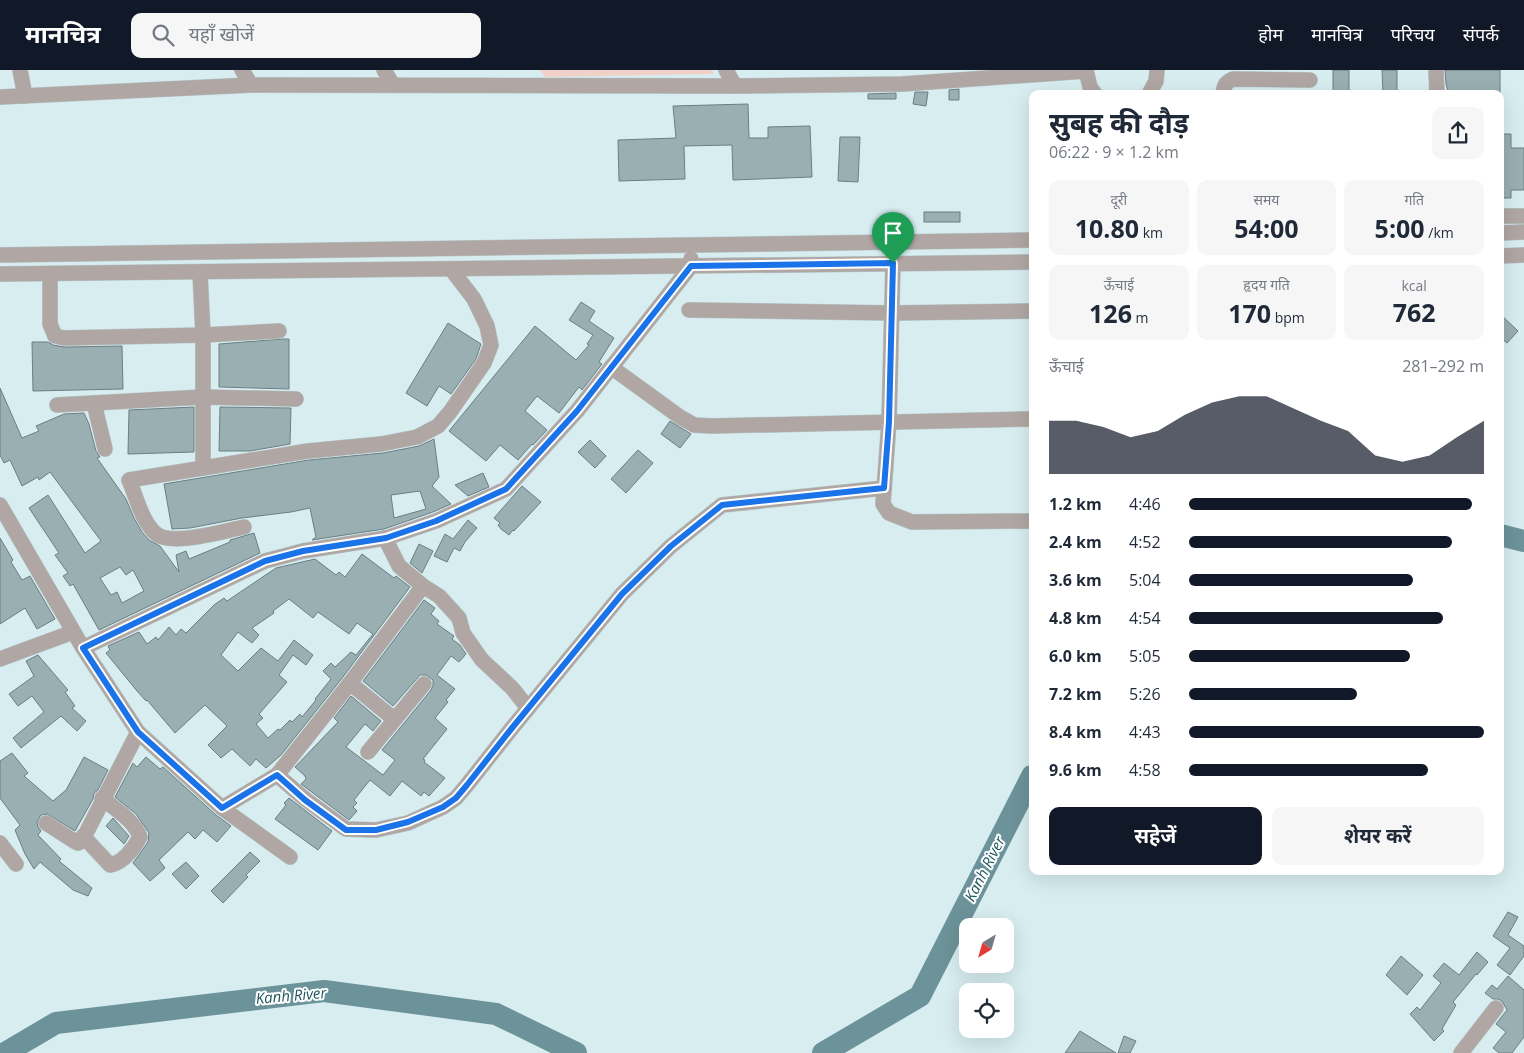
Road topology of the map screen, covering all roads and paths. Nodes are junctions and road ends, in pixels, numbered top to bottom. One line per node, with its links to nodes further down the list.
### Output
1 (20, 70): 24 (street)
2 (242, 70): 16 (street)
3 (315, 70): 13 (street)
4 (384, 70): 17 (street)
5 (455, 70): 14 (street)
6 (535, 70): 18 (street)
7 (726, 70): 19 (street)
8 (809, 70): 15 (street)
9 (1157, 70): 21 (street)
10 (1436, 70): 23 (street)
11 (1086, 71): 15 (street); 20 (street)
12 (1310, 81): 22 (street)
13 (325, 84): 16 (street); 17 (street)
14 (464, 84): 17 (street); 18 (street)
15 (818, 84): 19 (street)
16 (251, 85): 24 (street)
17 (393, 85)
18 (544, 85): 19 (street)
19 (736, 86)
20 (1092, 90)
21 (1151, 90)
22 (1223, 90)
23 (1436, 90)
24 (24, 96): 25 (street)
25 (0, 97)
26 (1504, 216): 27 (street)
27 (1524, 216)
28 (1524, 232): 29 (street)
29 (1504, 233)
30 (1029, 240): 31 (street)
31 (690, 245): 32 (street); 37 (street)
32 (0, 255)
33 (1524, 255): 34 (street)
34 (1504, 256)
35 (1029, 262): 36 (street)
36 (893, 263): 37 (street); 44 (street)
37 (691, 266): 38 (street); 47 (street)
38 (451, 269): 39 (street); 55 (street)
39 (200, 272): 41 (street); 46 (street)
40 (0, 274): 41 (street)
41 (50, 274): 46 (street)
42 (689, 310): 44 (street)
43 (1029, 311): 44 (street)
44 (892, 313): 53 (street)
45 (280, 331): 46 (street)
46 (203, 335): 48 (street)
47 (611, 367): 53 (street); 60 (street)
48 (202, 397): 49 (street); 50 (street); 55 (street)
49 (296, 399)
50 (94, 403): 51 (street); 54 (street)
51 (57, 405)
52 (1029, 419): 53 (street)
53 (889, 422): 56 (street)
54 (105, 448)
55 (203, 468): 59 (street)
56 (884, 488): 58 (street); 67 (street)
57 (0, 505): 62 (street)
58 (1029, 521)
59 (244, 527)
60 (385, 538): 61 (street); 63 (street)
61 (423, 586): 65 (street); 67 (street)
62 (73, 632): 63 (street); 64 (street)
63 (83, 648): 69 (street)
64 (0, 658)
65 (350, 683): 68 (street); 71 (street)
66 (424, 684): 68 (street)
67 (528, 708): 71 (street)
68 (394, 719): 70 (street)
69 (138, 732): 72 (street); 73 (street)
70 (368, 752)
71 (277, 775): 73 (street)
72 (102, 798): 75 (street); 75 (street)
73 (222, 808): 77 (street)
74 (46, 824): 75 (street)
75 (83, 836)
76 (0, 843): 78 (street)
77 (290, 858)
78 (16, 864)
79 (1496, 1008): 80 (street)
80 (1461, 1053)

